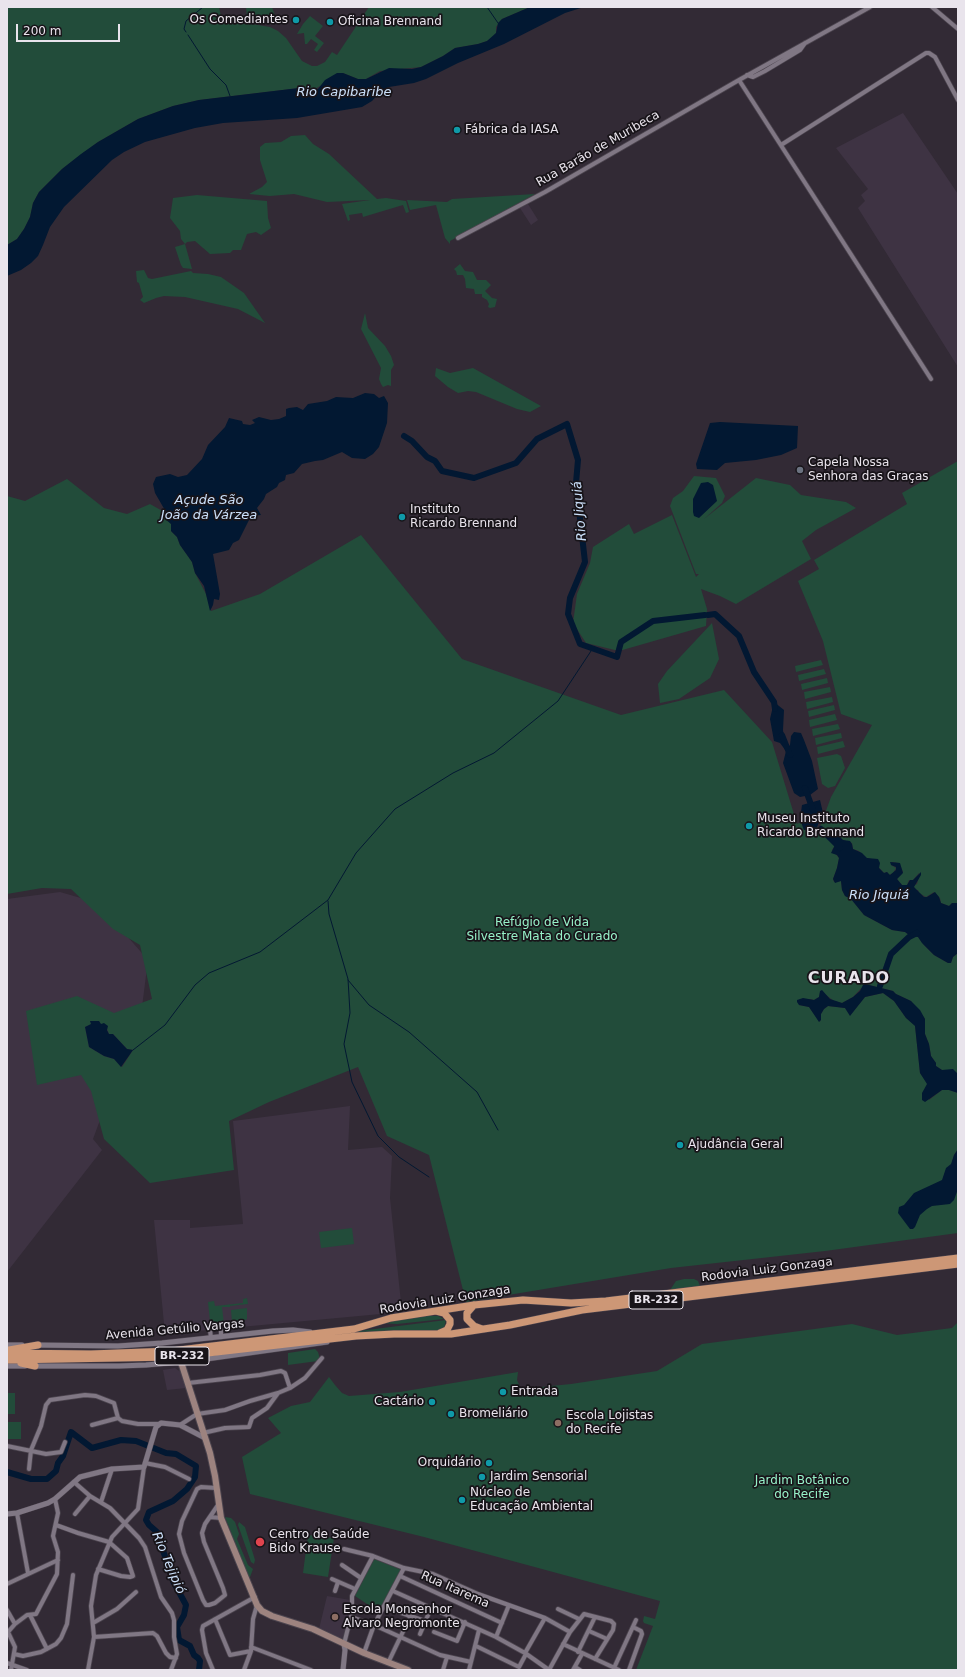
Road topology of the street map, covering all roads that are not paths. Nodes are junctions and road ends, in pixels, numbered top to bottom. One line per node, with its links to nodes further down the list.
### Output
1 (870, 7): 4 (street, Rua Barão de Muribeca)
2 (932, 7): 3 (street)
3 (958, 29)
4 (739, 80): 6 (street); 7 (street, Rua Barão de Muribeca)
5 (958, 100): 6 (street)
6 (781, 145): 8 (street)
7 (458, 238)
8 (931, 379)
9 (958, 1258): 11 (highway, Rodovia Luiz Gonzaga / BR-232)
10 (958, 1264): 13 (highway, Rodovia Luiz Gonzaga / BR-232)
11 (474, 1305): 12 (highway, Rodovia Luiz Gonzaga / BR-232); 13 (highway)
12 (434, 1311): 16 (highway, Rodovia Luiz Gonzaga / BR-232); 17 (highway)
13 (483, 1329): 17 (highway, Rodovia Luiz Gonzaga / BR-232)
14 (210, 1330): 20 (street)
15 (221, 1330): 19 (street)
16 (320, 1334): 19 (street, Avenida Getúlio Vargas); 24 (highway, Rodovia Luiz Gonzaga / BR-232)
17 (434, 1335): 18 (highway, Rodovia Luiz Gonzaga / BR-232)
18 (356, 1336): 26 (highway, Rodovia Luiz Gonzaga / BR-232); 27 (street)
19 (221, 1337): 20 (street, Avenida Getúlio Vargas)
20 (211, 1338): 22 (street, Avenida Getúlio Vargas)
21 (7, 1345): 22 (street, Avenida Getúlio Vargas)
22 (38, 1346): 23 (highway)
23 (7, 1350)
24 (7, 1353)
25 (322, 1358): 31 (street)
26 (7, 1360): 29 (highway)
27 (180, 1362): 29 (street); 30 (main road)
28 (7, 1366): 29 (street)
29 (35, 1366)
30 (188, 1383): 31 (street); 33 (main road)
31 (290, 1388): 32 (street)
32 (278, 1394): 33 (street); 38 (street)
33 (197, 1414): 37 (street); 38 (main road)
34 (118, 1418): 35 (street); 36 (street); 41 (street)
35 (158, 1424): 37 (street); 42 (street)
36 (92, 1425)
37 (180, 1426): 38 (street)
38 (204, 1436): 47 (main road)
39 (65, 1442): 41 (street)
40 (7, 1446): 41 (street)
41 (31, 1450): 43 (street)
42 (145, 1465): 44 (street); 45 (street); 57 (street)
43 (29, 1469)
44 (112, 1469): 46 (street); 50 (street)
45 (189, 1479)
46 (74, 1482): 48 (street); 49 (street)
47 (216, 1488): 51 (main road); 55 (street)
48 (90, 1496): 50 (street); 54 (street)
49 (55, 1499): 52 (street); 58 (street)
50 (101, 1502): 57 (street)
51 (218, 1505): 55 (street); 56 (main road)
52 (17, 1513): 53 (street); 66 (street)
53 (7, 1514)
54 (75, 1514)
55 (210, 1517): 56 (street)
56 (221, 1518): 77 (main road)
57 (125, 1522): 59 (street); 118 (street)
58 (56, 1525): 59 (street); 62 (street)
59 (109, 1542): 65 (street); 65 (street)
60 (344, 1549): 61 (street)
61 (373, 1556): 64 (street); 69 (street)
62 (58, 1560): 66 (street); 84 (street)
63 (342, 1565): 69 (street)
64 (404, 1568): 68 (street); 79 (street)
65 (98, 1569): 94 (street)
66 (28, 1573): 72 (street)
67 (73, 1575): 111 (street)
68 (400, 1576): 75 (street); 95 (street, Rua Itarema)
69 (362, 1578): 73 (street)
70 (332, 1579): 71 (street)
71 (338, 1582): 73 (street); 74 (street)
72 (7, 1583)
73 (355, 1589): 85 (street)
74 (335, 1591)
75 (393, 1591): 80 (street); 81 (street)
76 (136, 1592): 94 (street)
77 (254, 1597): 78 (main road); 89 (street)
78 (257, 1605): 108 (main road); 112 (street)
79 (509, 1605): 88 (street); 95 (street)
80 (384, 1607): 86 (street); 97 (street)
81 (431, 1608): 92 (street); 93 (street)
82 (558, 1609): 90 (street)
83 (7, 1610): 96 (street)
84 (30, 1615): 96 (street); 111 (street)
85 (351, 1617): 97 (street); 108 (street)
86 (410, 1617): 92 (street); 106 (street)
87 (595, 1617): 90 (street); 100 (street); 107 (street)
88 (545, 1618): 102 (street); 116 (street)
89 (215, 1619): 112 (street); 131 (street)
90 (580, 1619): 102 (street)
91 (636, 1620): 98 (street)
92 (425, 1621): 103 (street)
93 (465, 1622): 99 (street); 101 (street)
94 (93, 1623): 104 (street)
95 (502, 1623): 105 (street)
96 (15, 1624): 115 (street)
97 (374, 1625): 106 (street); 113 (street)
98 (633, 1627): 126 (street); 141 (street)
99 (479, 1630): 105 (street); 110 (street)
100 (589, 1631): 107 (street); 114 (street)
101 (434, 1632)
102 (570, 1632): 109 (street)
103 (420, 1634)
104 (94, 1637): 118 (street); 129 (street)
105 (496, 1637): 116 (street)
106 (401, 1638): 117 (street); 122 (street)
107 (607, 1639): 119 (street)
108 (344, 1644): 113 (main road); 134 (street)
109 (563, 1644): 114 (street); 138 (street)
110 (476, 1646): 116 (street); 120 (street)
111 (47, 1649): 115 (street)
112 (251, 1649): 132 (street); 133 (street)
113 (364, 1653): 122 (main road)
114 (580, 1653): 119 (street); 125 (street)
115 (14, 1654): 124 (street)
116 (525, 1654): 138 (street)
117 (447, 1657): 120 (street); 136 (street)
118 (176, 1658): 130 (street)
119 (595, 1659): 123 (street)
120 (471, 1662): 137 (street)
121 (7, 1663): 124 (street)
122 (388, 1663): 135 (main road)
123 (606, 1664): 126 (street); 140 (street)
124 (12, 1665): 127 (street); 128 (street)
125 (574, 1668): 139 (street)
126 (616, 1669)
127 (11, 1670)
128 (27, 1670)
129 (88, 1670)
130 (171, 1670)
131 (214, 1670)
132 (244, 1670)
133 (311, 1670)
134 (343, 1670)
135 (408, 1670)
136 (443, 1670)
137 (469, 1670)
138 (549, 1670)
139 (580, 1670)
140 (604, 1670)
141 (629, 1670)

